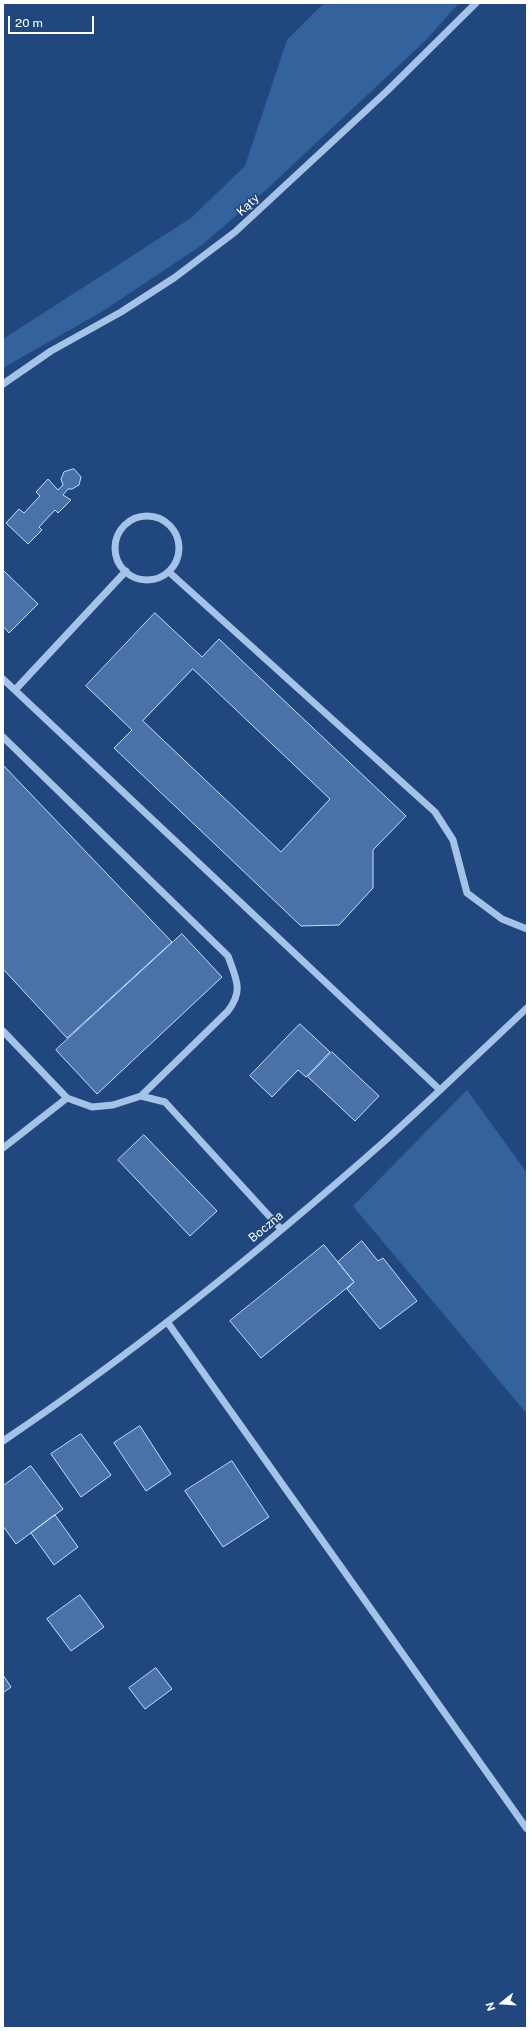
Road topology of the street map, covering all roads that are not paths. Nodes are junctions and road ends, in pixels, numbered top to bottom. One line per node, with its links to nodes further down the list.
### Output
1 (476, 3): 2 (street, Kąty)
2 (3, 384)
3 (126, 571): 4 (street); 4 (street); 6 (street)
4 (169, 572): 8 (street)
5 (3, 679): 6 (street)
6 (14, 690): 11 (street)
7 (3, 737): 12 (street)
8 (527, 929)
9 (527, 1008): 11 (street, Boczna)
10 (3, 1031): 13 (street)
11 (440, 1090): 15 (street, Boczna)
12 (141, 1096): 13 (street); 15 (street)
13 (67, 1098): 14 (street)
14 (3, 1148)
15 (281, 1228): 16 (street, Boczna)
16 (168, 1323): 17 (street, Boczna); 18 (street)
17 (3, 1441)
18 (527, 1829)

